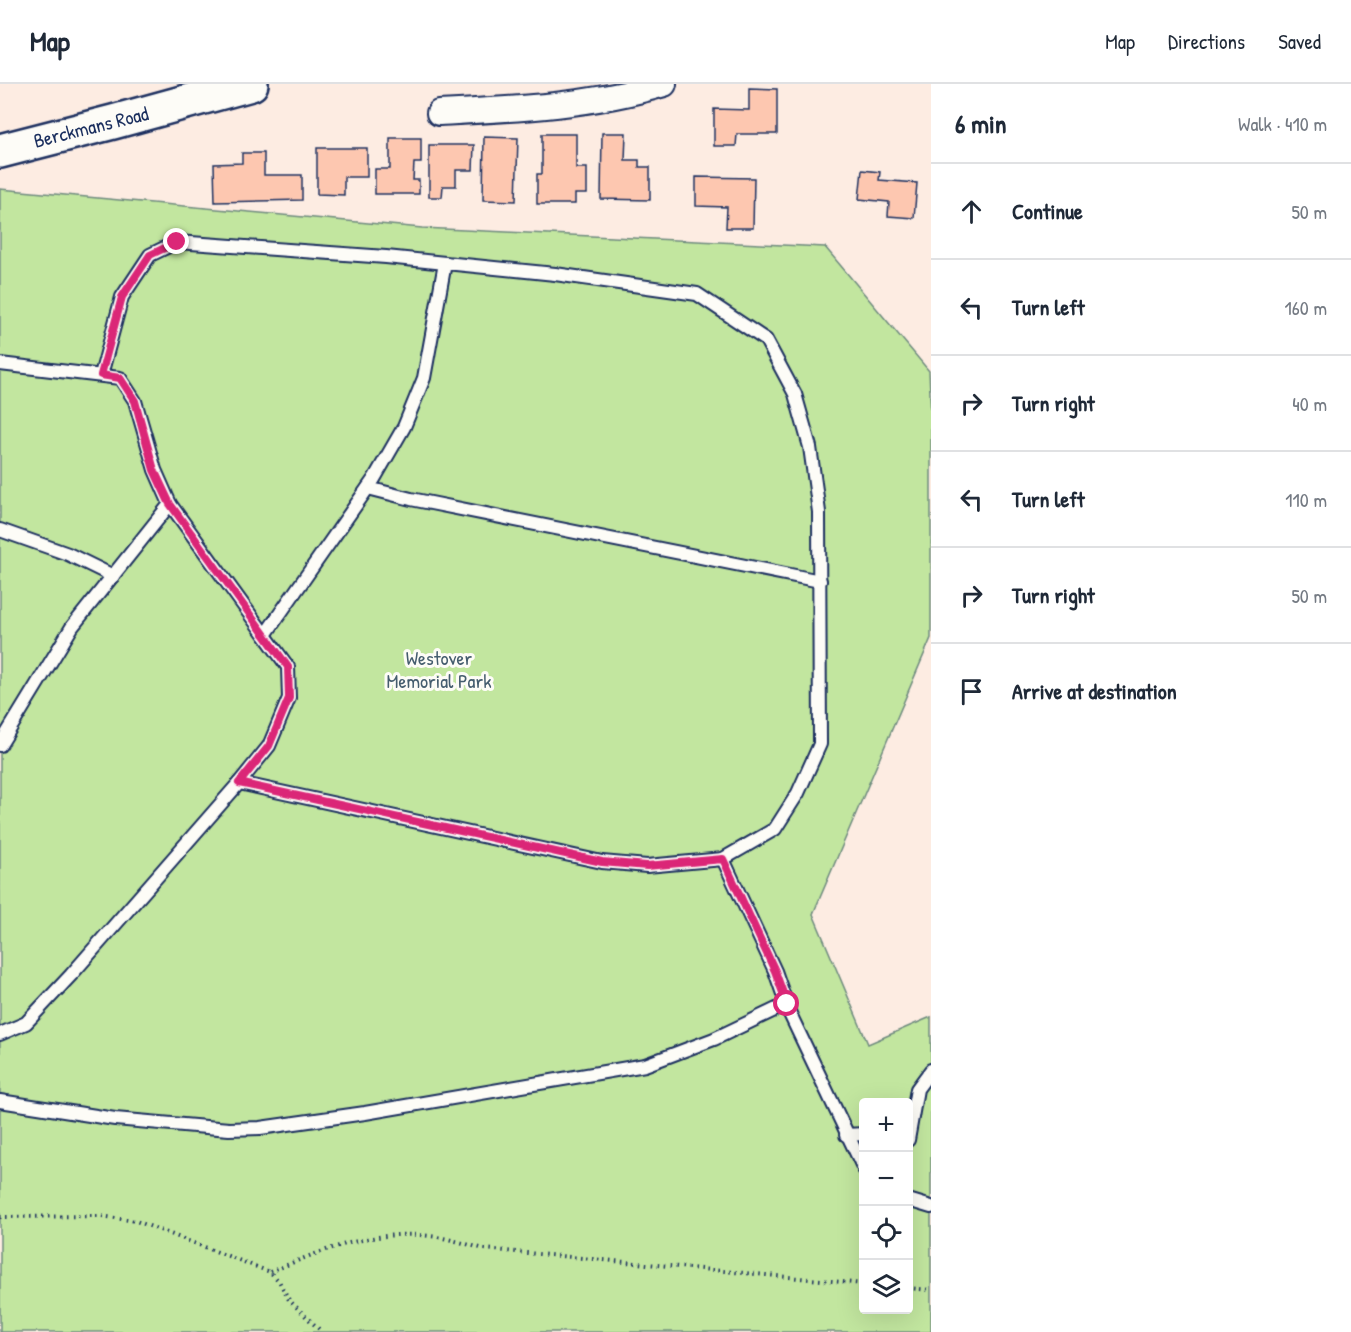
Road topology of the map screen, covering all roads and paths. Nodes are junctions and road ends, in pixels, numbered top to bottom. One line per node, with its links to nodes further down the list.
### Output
1 (251, 84): 4 (main road, Berckmans Road)
2 (664, 84): 3 (street)
3 (440, 113)
4 (0, 151)
5 (445, 263): 7 (lane); 8 (lane); 12 (lane)
6 (0, 364): 7 (lane)
7 (101, 375): 9 (lane)
8 (368, 488): 12 (lane); 13 (lane)
9 (170, 504): 11 (lane); 13 (lane)
10 (0, 530): 11 (lane)
11 (113, 576): 14 (lane)
12 (820, 580): 16 (lane)
13 (265, 635): 15 (lane)
14 (0, 745)
15 (239, 783): 16 (lane); 18 (lane)
16 (723, 859): 17 (lane)
17 (787, 1004): 20 (lane); 23 (lane)
18 (0, 1034)
19 (931, 1070): 21 (lane)
20 (0, 1101)
21 (913, 1110)
22 (859, 1134): 23 (lane)
23 (846, 1135): 24 (lane)
24 (859, 1160)
25 (913, 1201): 26 (lane)
26 (931, 1207)
27 (0, 1216): 28 (path)
28 (270, 1272): 29 (path); 32 (path)
29 (859, 1284)
30 (913, 1288): 31 (path)
31 (931, 1290)
32 (322, 1332)

